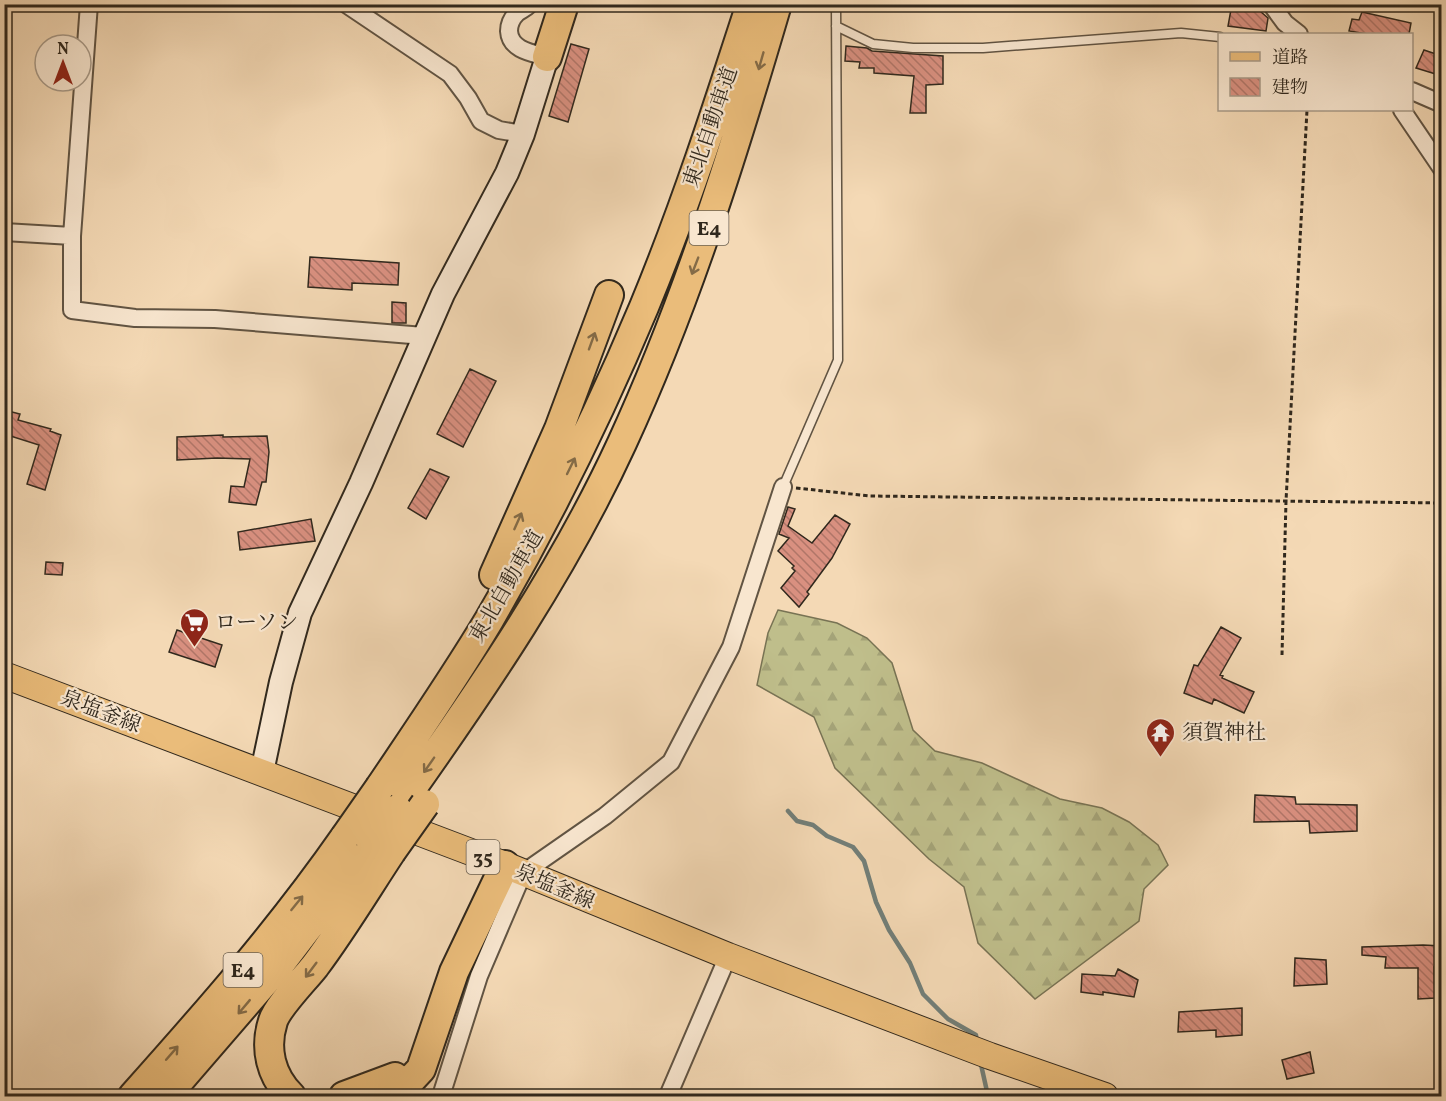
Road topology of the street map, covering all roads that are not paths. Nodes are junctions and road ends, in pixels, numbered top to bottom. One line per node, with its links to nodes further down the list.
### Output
1 (89, 4): 19 (street)
2 (346, 4): 16 (street)
3 (530, 4): 12 (street)
4 (564, 4): 12 (highway)
5 (751, 4): 24 (highway, 東北自動車道 / E4, one-way to 5)
6 (777, 4): 26 (highway, 東北自動車道 / E4, one-way to 26)
7 (836, 4): 9 (lane)
8 (1271, 4): 10 (street)
9 (836, 26): 11 (lane); 22 (lane)
10 (1298, 33)
11 (1218, 37)
12 (547, 57): 16 (street)
13 (1413, 91): 14 (street)
14 (1442, 104)
15 (1403, 111): 17 (street)
16 (523, 134): 21 (street)
17 (1442, 169)
18 (4, 232): 19 (street)
19 (72, 236): 21 (street)
20 (609, 295): 24 (highway, one-way to 20)
21 (424, 336): 25 (street)
22 (783, 487): 28 (street)
23 (4, 675): 25 (main road, 泉塩釜線 / 35)
24 (422, 726): 26 (highway, 東北自動車道 / E4)
25 (262, 772): 28 (main road, 泉塩釜線 / 35)
26 (404, 796): 27 (highway, 東北自動車道 / E4, bridge); 31 (highway, 東北自動車道 / E4, one-way to 26, bridge)
27 (381, 849): 32 (highway, 東北自動車道 / E4, one-way to 32); 33 (highway, one-way to 33)
28 (514, 869): 29 (main road, 泉塩釜線 / 35); 30 (highway); 36 (street)
29 (728, 956): 37 (street); 38 (main road, 泉塩釜線 / 35)
30 (428, 1049): 34 (highway); 35 (highway)
31 (134, 1096)
32 (166, 1096)
33 (291, 1096)
34 (344, 1096)
35 (378, 1096)
36 (441, 1096)
37 (668, 1096)
38 (1105, 1096)

